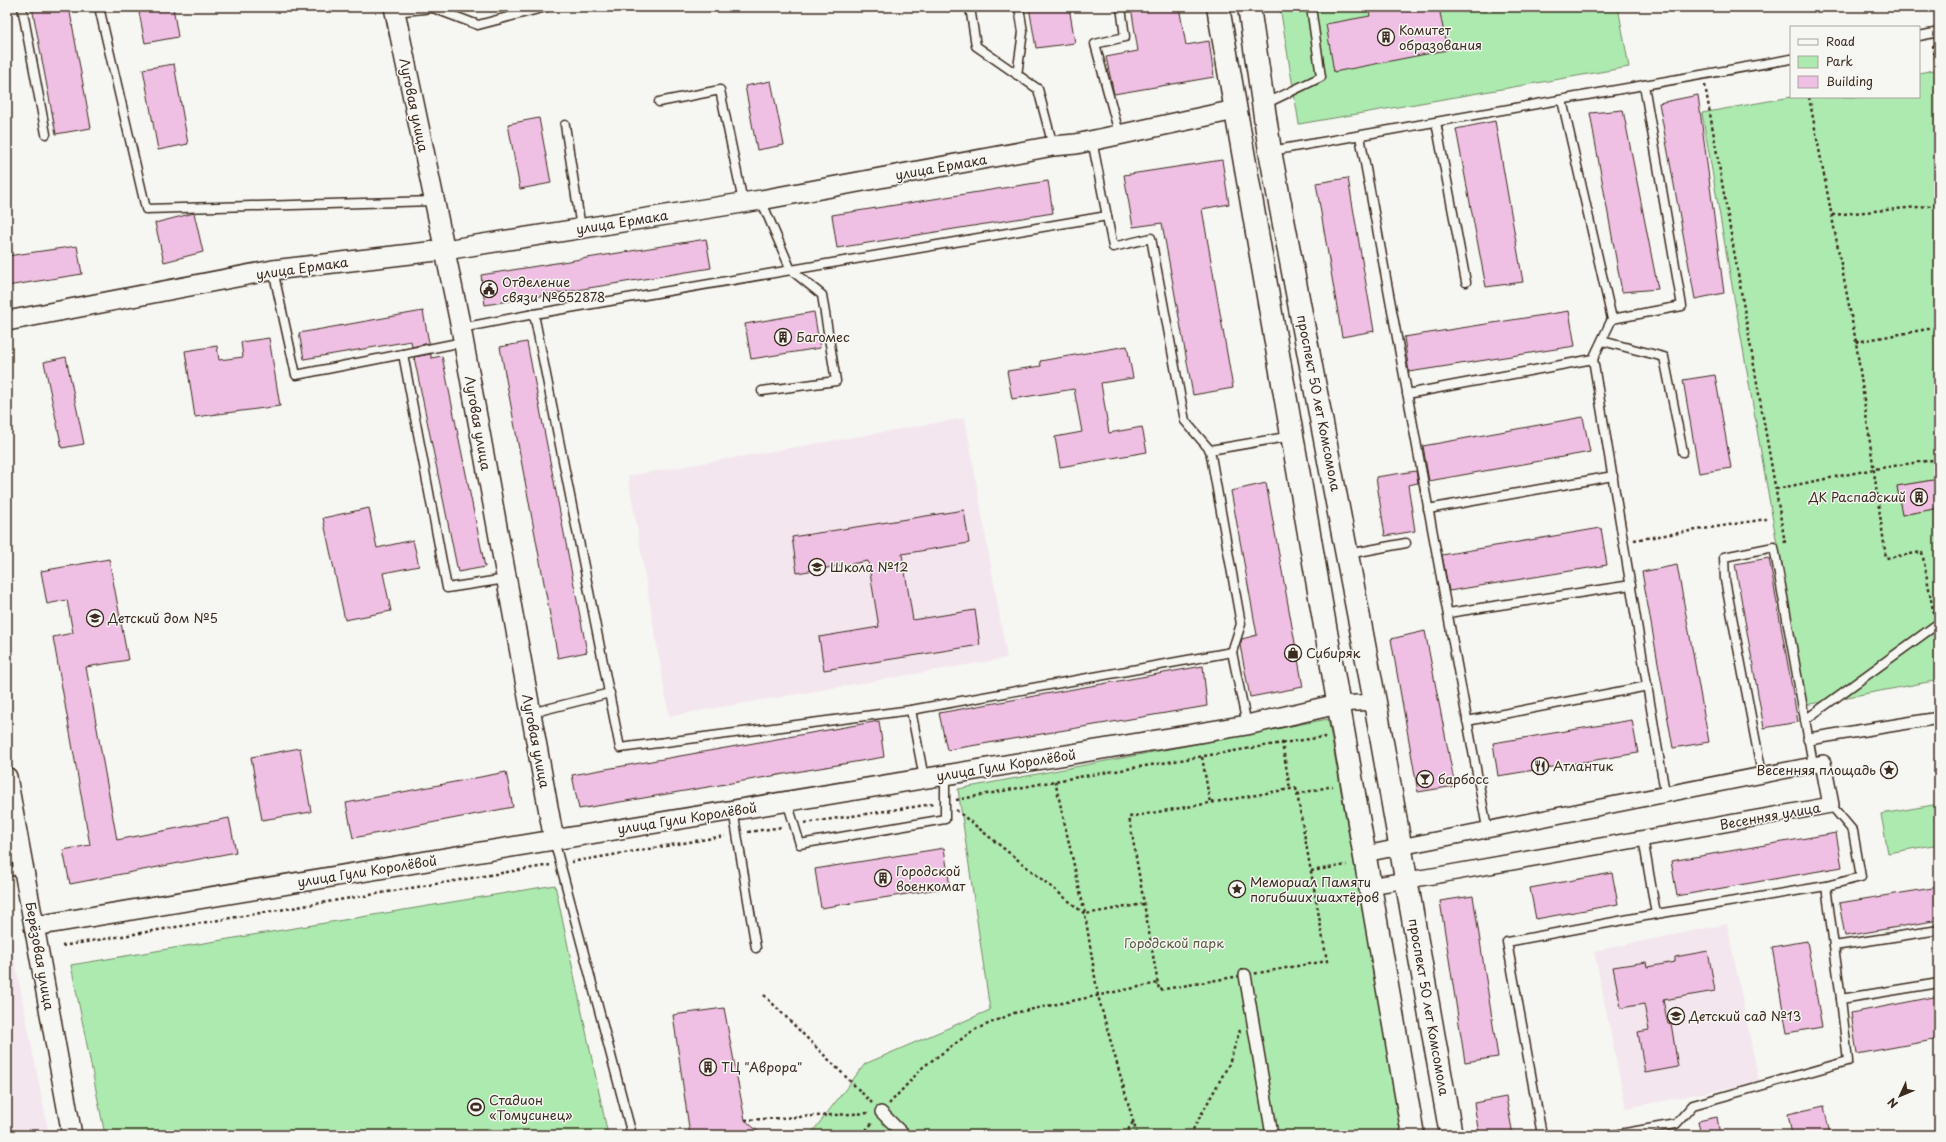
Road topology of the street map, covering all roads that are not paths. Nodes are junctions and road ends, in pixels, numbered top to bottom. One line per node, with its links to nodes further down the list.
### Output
1 (22, 7): 23 (lane)
2 (99, 7): 28 (lane)
3 (546, 7): 10 (lane)
4 (970, 7): 14 (lane)
5 (1019, 7): 14 (lane)
6 (1121, 7): 22 (lane)
7 (1218, 7): 19 (main road)
8 (1249, 7): 18 (main road, проспект 50 лет Комсомола)
9 (1311, 7): 18 (lane)
10 (395, 10): 28 (street, Луговая улица)
11 (1935, 33): 12 (lane)
12 (1920, 36)
13 (1790, 59): 15 (lane)
14 (1017, 75): 26 (lane)
15 (1644, 85): 16 (lane); 37 (lane)
16 (1562, 100): 20 (lane); 37 (lane)
17 (659, 102): 29 (lane)
18 (1263, 105): 19 (main road); 27 (main road, проспект 50 лет Комсомола)
19 (1235, 110): 22 (street, улица Ермака); 45 (main road)
20 (1436, 122): 24 (lane); 35 (lane)
21 (566, 125): 31 (lane)
22 (1119, 133): 25 (street, улица Ермака)
23 (46, 134)
24 (1360, 136): 27 (lane); 44 (lane)
25 (1092, 140): 26 (street, улица Ермака); 30 (lane)
26 (1053, 146): 29 (street, улица Ермака)
27 (1270, 151): 51 (main road, проспект 50 лет Комсомола)
28 (434, 201): 32 (street, Луговая улица)
29 (752, 201): 31 (street, улица Ермака); 34 (lane)
30 (1108, 216): 34 (lane); 46 (lane)
31 (580, 228): 32 (street, улица Ермака)
32 (446, 250): 33 (street, улица Ермака); 39 (street, Луговая улица)
33 (273, 270): 38 (street, улица Ермака); 41 (lane)
34 (791, 270): 36 (lane); 43 (lane)
35 (1466, 282)
36 (534, 314): 39 (lane); 58 (lane)
37 (1612, 319): 40 (lane)
38 (7, 321)
39 (462, 335): 41 (lane); 52 (street, Луговая улица)
40 (1602, 340): 42 (lane); 47 (lane)
41 (403, 354): 52 (lane)
42 (1593, 359): 44 (lane); 48 (lane)
43 (762, 391)
44 (1408, 394): 49 (lane)
45 (1293, 436): 46 (lane); 60 (main road)
46 (1210, 450): 56 (lane)
47 (1683, 452)
48 (1613, 476): 49 (lane); 53 (lane)
49 (1428, 509): 54 (lane)
50 (1406, 543): 51 (lane)
51 (1347, 554): 59 (main road, проспект 50 лет Комсомола)
52 (506, 579): 62 (street, Луговая улица)
53 (1631, 585): 54 (lane); 57 (lane)
54 (1448, 614): 65 (lane)
55 (1936, 625): 64 (lane)
56 (1232, 652): 61 (lane); 66 (lane)
57 (1648, 686): 65 (lane); 73 (lane)
58 (610, 693): 61 (lane); 62 (lane)
59 (1376, 702): 60 (street); 80 (main road, проспект 50 лет Комсомола)
60 (1338, 704): 66 (street, улица Гули Королёвой); 81 (main road)
61 (911, 710): 72 (lane)
62 (530, 714): 79 (street, Луговая улица)
63 (1939, 718): 67 (street)
64 (1805, 720): 67 (lane); 69 (lane)
65 (1467, 721): 77 (lane)
66 (1247, 725): 70 (street, улица Гули Королёвой)
67 (1809, 740): 68 (lane)
68 (1813, 764): 69 (street); 75 (street, Весенняя улица)
69 (1762, 774): 73 (street)
70 (945, 775): 72 (street, улица Гули Королёвой); 74 (lane)
71 (7, 777): 82 (street, Берёзовая улица)
72 (924, 778): 74 (street, улица Гули Королёвой)
73 (1665, 793): 77 (street)
74 (787, 801): 76 (street, улица Гули Королёвой)
75 (1831, 805): 78 (street, Весенняя улица); 85 (lane)
76 (733, 810): 79 (street, улица Гули Королёвой); 90 (lane)
77 (1487, 828): 80 (street)
78 (1643, 838): 83 (street, Весенняя улица); 86 (lane)
79 (554, 840): 87 (street, улица Гули Королёвой); 96 (lane)
80 (1400, 846): 81 (street); 83 (main road, проспект 50 лет Комсомола)
81 (1353, 859): 84 (main road)
82 (15, 870): 87 (street, Берёзовая улица)
83 (1407, 880): 84 (street); 100 (main road, проспект 50 лет Комсомола)
84 (1369, 886): 99 (main road)
85 (1826, 886): 86 (lane); 89 (lane)
86 (1656, 914): 101 (lane)
87 (35, 926): 95 (street, Берёзовая улица)
88 (1939, 930): 89 (lane)
89 (1834, 946): 93 (lane)
90 (756, 948)
91 (1245, 975): 98 (street)
92 (1939, 984): 93 (lane)
93 (1841, 998): 102 (lane)
94 (881, 1112): 97 (street)
95 (72, 1135)
96 (632, 1135)
97 (904, 1135)
98 (1272, 1135)
99 (1413, 1135)
100 (1451, 1135)
101 (1542, 1135)
102 (1614, 1135)

